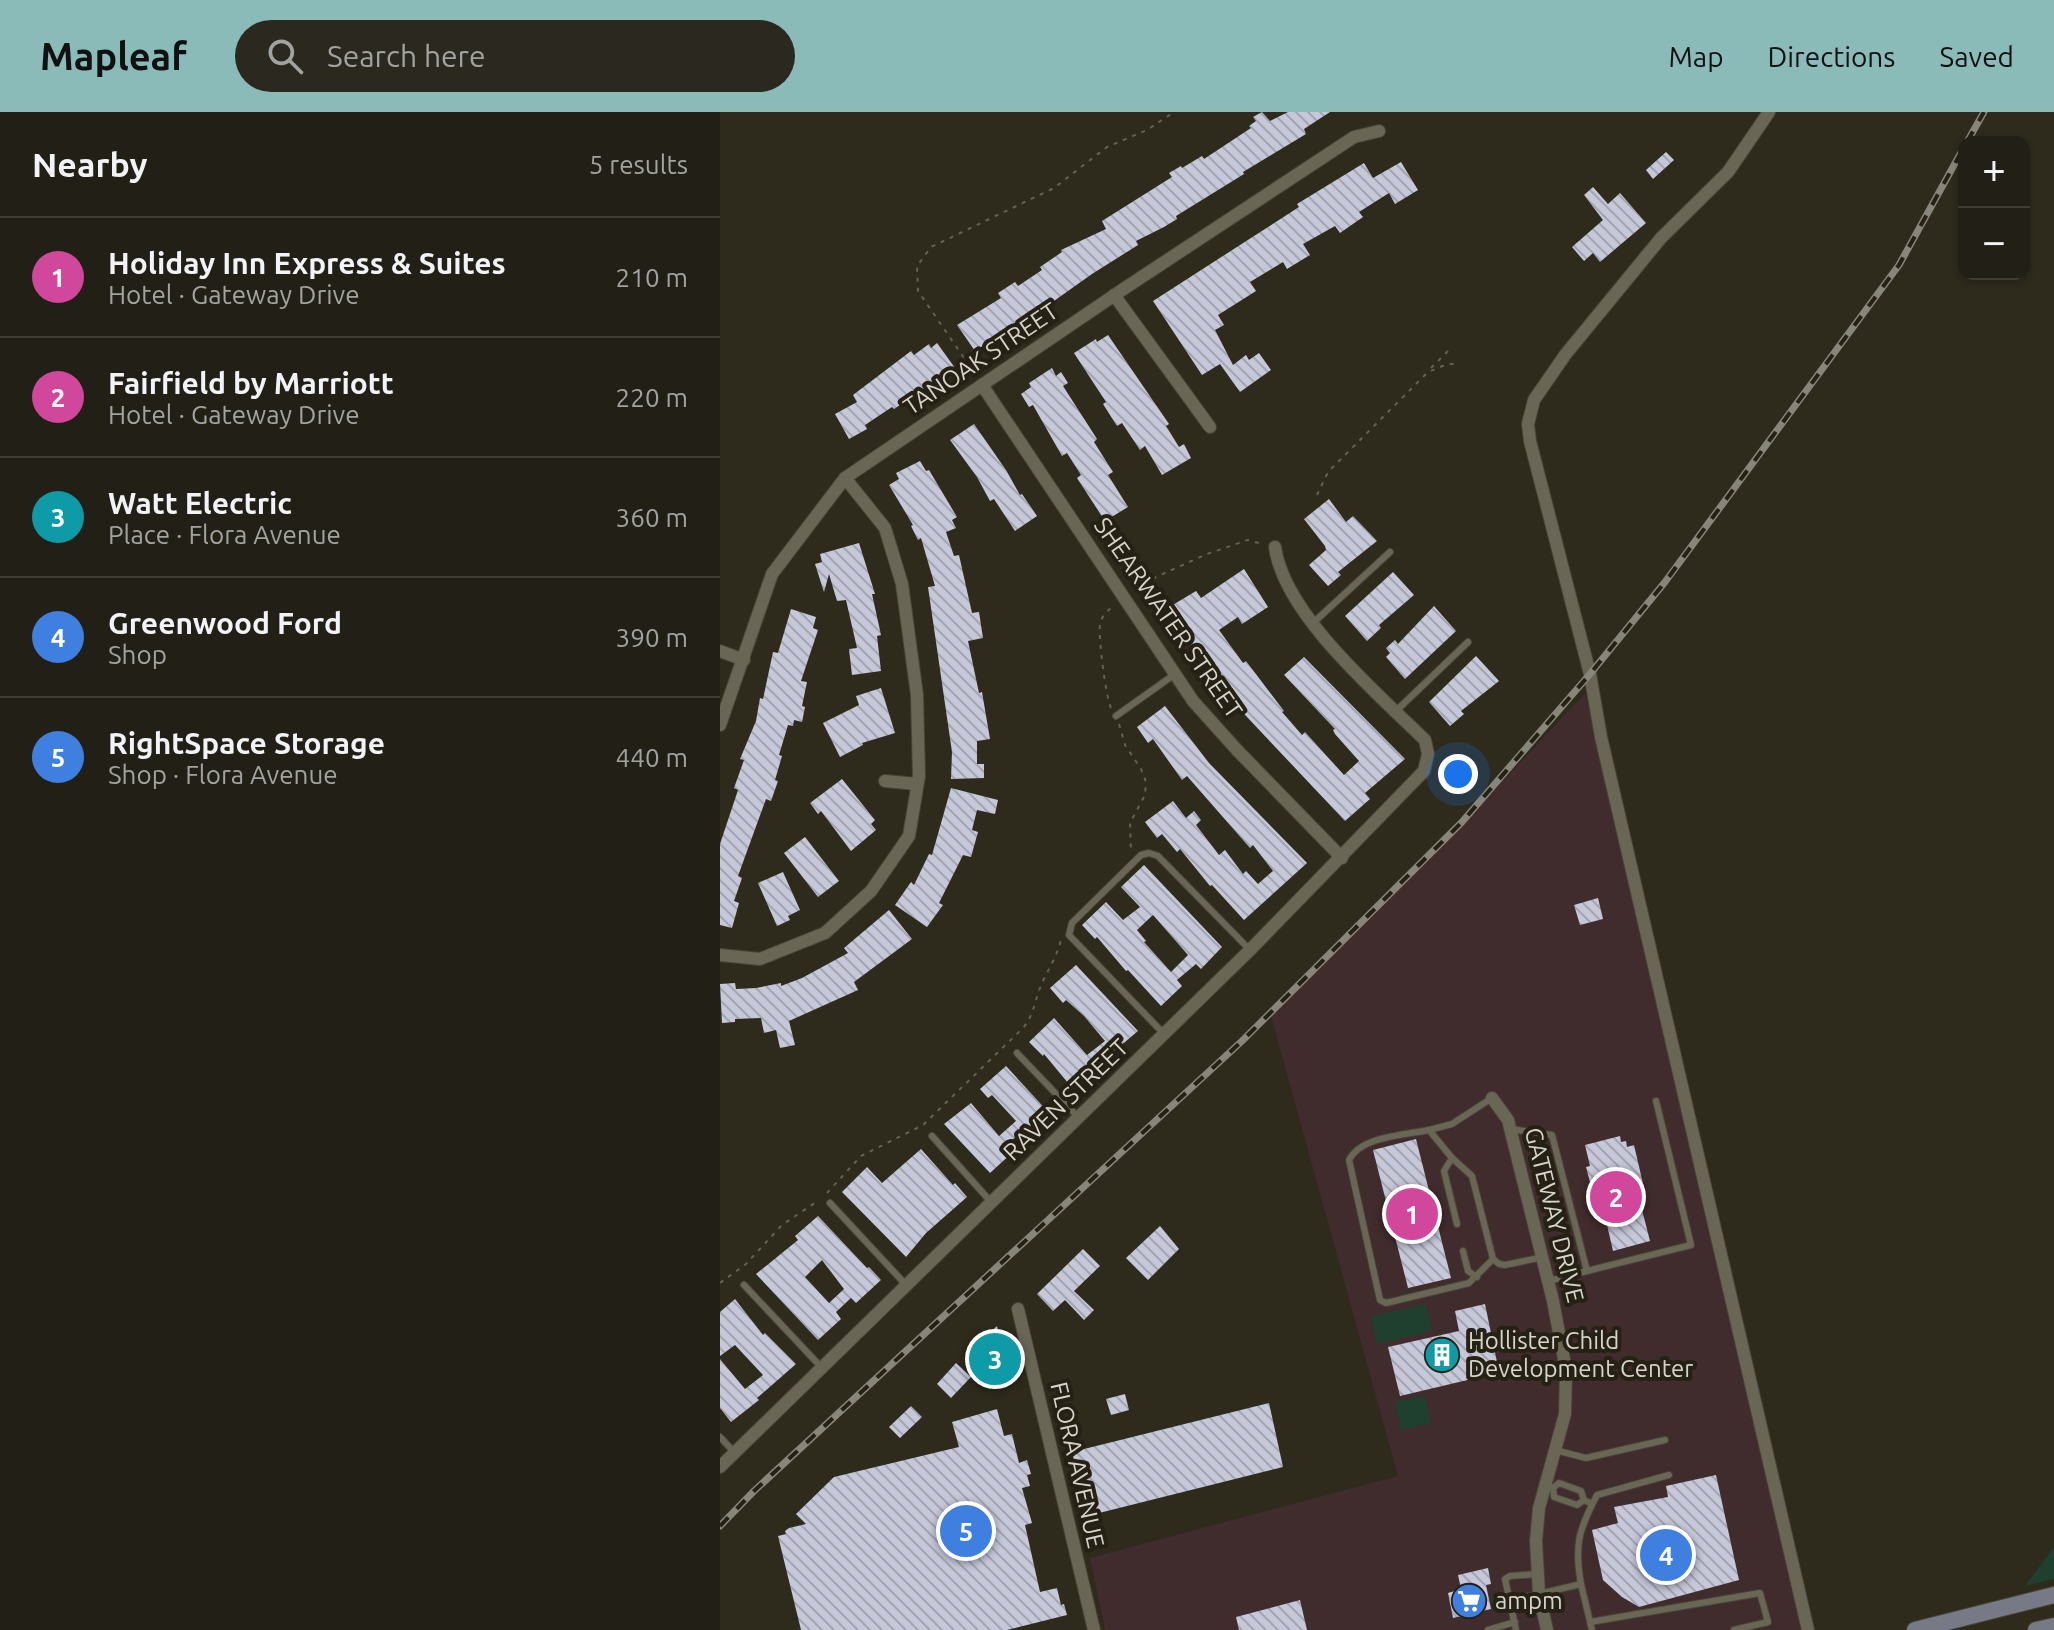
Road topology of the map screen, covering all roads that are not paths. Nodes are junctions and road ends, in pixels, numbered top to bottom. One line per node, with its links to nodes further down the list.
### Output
1 (1769, 112): 65 (street)
2 (1379, 131): 3 (street, TANOAK STREET)
3 (1114, 295): 4 (street, TANOAK STREET); 5 (street)
4 (982, 385): 6 (street, TANOAK STREET); 13 (street, SHEARWATER STREET)
5 (1210, 427)
6 (845, 478): 12 (street, TANOAK STREET); 18 (street)
7 (1275, 547): 9 (street)
8 (1390, 552): 9 (lane)
9 (1313, 623): 14 (street)
10 (1468, 642): 14 (lane)
11 (720, 651): 12 (street)
12 (744, 660): 16 (street, TANOAK STREET)
13 (1175, 674): 15 (lane); 19 (street, SHEARWATER STREET)
14 (1395, 712): 19 (street, RAVEN STREET)
15 (1116, 716)
16 (720, 725)
17 (885, 781): 18 (street)
18 (917, 784): 21 (street)
19 (1342, 858): 20 (street, RAVEN STREET)
20 (1250, 950): 22 (street, RAVEN STREET); 22 (lane)
21 (720, 955)
22 (1164, 1035): 26 (street, RAVEN STREET)
23 (1017, 1053): 26 (lane)
24 (1492, 1098): 27 (street, GATEWAY DRIVE); 28 (lane)
25 (1656, 1101): 37 (lane)
26 (1079, 1118): 32 (street, RAVEN STREET)
27 (1511, 1129): 35 (street, GATEWAY DRIVE); 37 (lane)
28 (1429, 1130): 30 (lane); 38 (lane)
29 (932, 1136): 32 (lane)
30 (1452, 1158): 33 (lane); 36 (lane)
31 (830, 1203): 41 (lane)
32 (992, 1203): 41 (street, RAVEN STREET)
33 (1457, 1224)
34 (1463, 1251): 38 (lane)
35 (1543, 1257): 36 (lane); 39 (street, GATEWAY DRIVE)
36 (1493, 1259): 38 (lane)
37 (1587, 1271): 39 (lane)
38 (1477, 1277)
39 (1548, 1281): 46 (street, GATEWAY DRIVE)
40 (744, 1285): 43 (lane)
41 (907, 1286): 43 (street, RAVEN STREET)
42 (1018, 1309): 61 (street, FLORA AVENUE)
43 (822, 1368): 47 (street, RAVEN STREET)
44 (720, 1437): 47 (lane)
45 (1665, 1440): 46 (lane)
46 (1555, 1450): 50 (street, GATEWAY DRIVE)
47 (735, 1453): 48 (street, RAVEN STREET)
48 (720, 1467)
49 (1669, 1475): 52 (lane)
50 (1549, 1486): 51 (lane); 51 (lane); 53 (street, GATEWAY DRIVE)
51 (1584, 1500): 52 (lane)
52 (1592, 1504): 54 (lane)
53 (1537, 1574): 55 (street, GATEWAY DRIVE); 57 (lane)
54 (1581, 1584): 55 (lane); 59 (lane)
55 (1539, 1594): 57 (lane); 63 (street, GATEWAY DRIVE)
56 (2054, 1595): 66 (main road)
57 (1509, 1601): 58 (lane)
58 (1516, 1626): 62 (lane)
59 (1591, 1626): 64 (lane)
60 (2054, 1626): 67 (main road)
61 (1094, 1630)
62 (1488, 1630)
63 (1547, 1630)
64 (1734, 1630)
65 (1808, 1630)
66 (1915, 1630)
67 (2036, 1630)

